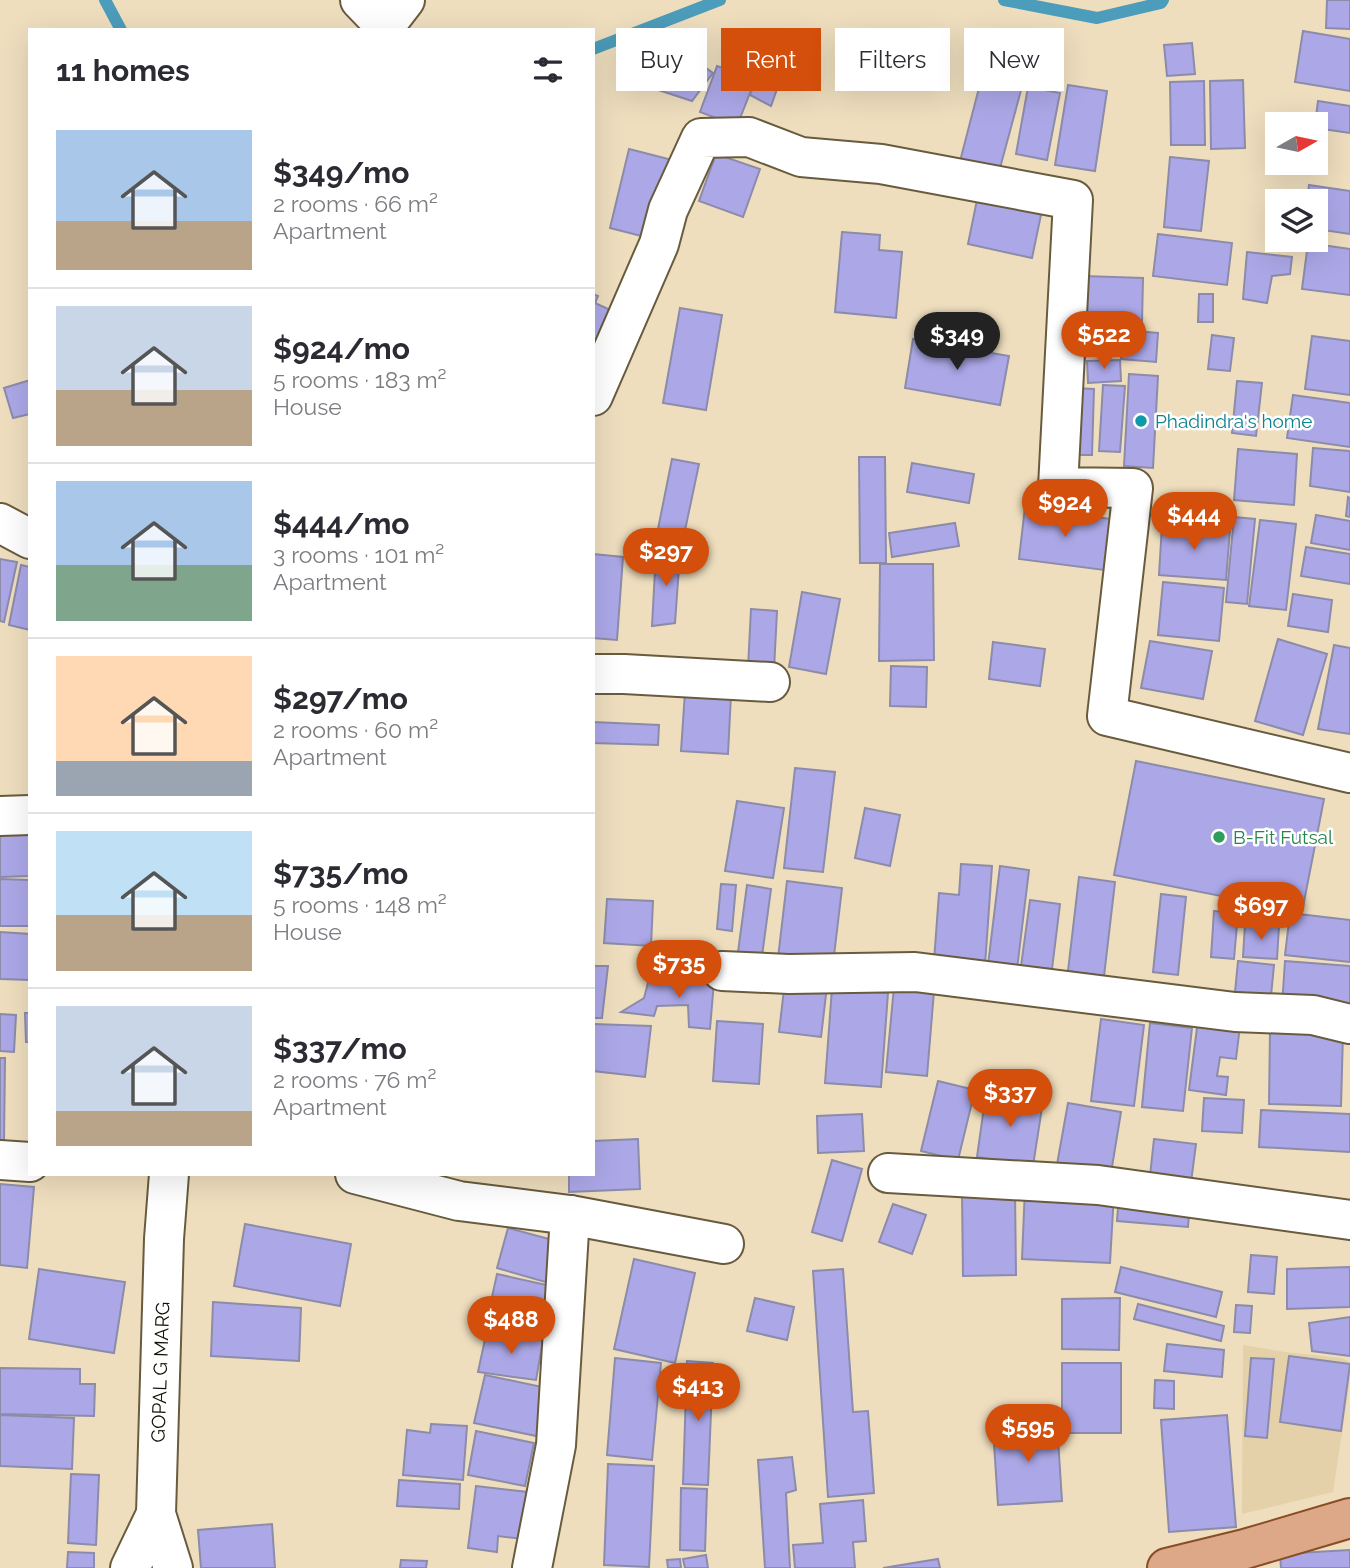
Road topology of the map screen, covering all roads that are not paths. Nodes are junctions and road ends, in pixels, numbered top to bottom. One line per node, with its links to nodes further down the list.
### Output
1 (595, 391): 6 (street)
2 (0, 523): 3 (street)
3 (28, 538)
4 (595, 674): 5 (street)
5 (770, 682)
6 (1350, 773)
7 (28, 815): 8 (street)
8 (0, 816)
9 (722, 971): 10 (street)
10 (1350, 1024)
11 (0, 1160): 12 (street)
12 (28, 1162)
13 (888, 1173): 18 (street)
14 (169, 1176): 20 (street, GOPAL G MARG)
15 (370, 1176): 16 (street)
16 (462, 1188): 17 (street)
17 (570, 1215): 19 (street); 25 (street)
18 (1350, 1220)
19 (724, 1244)
20 (156, 1514): 23 (street); 24 (street, GOPAL G MARG)
21 (1350, 1518): 22 (main road)
22 (1243, 1558): 26 (main road)
23 (130, 1568)
24 (173, 1568)
25 (531, 1568)
26 (1167, 1568)

